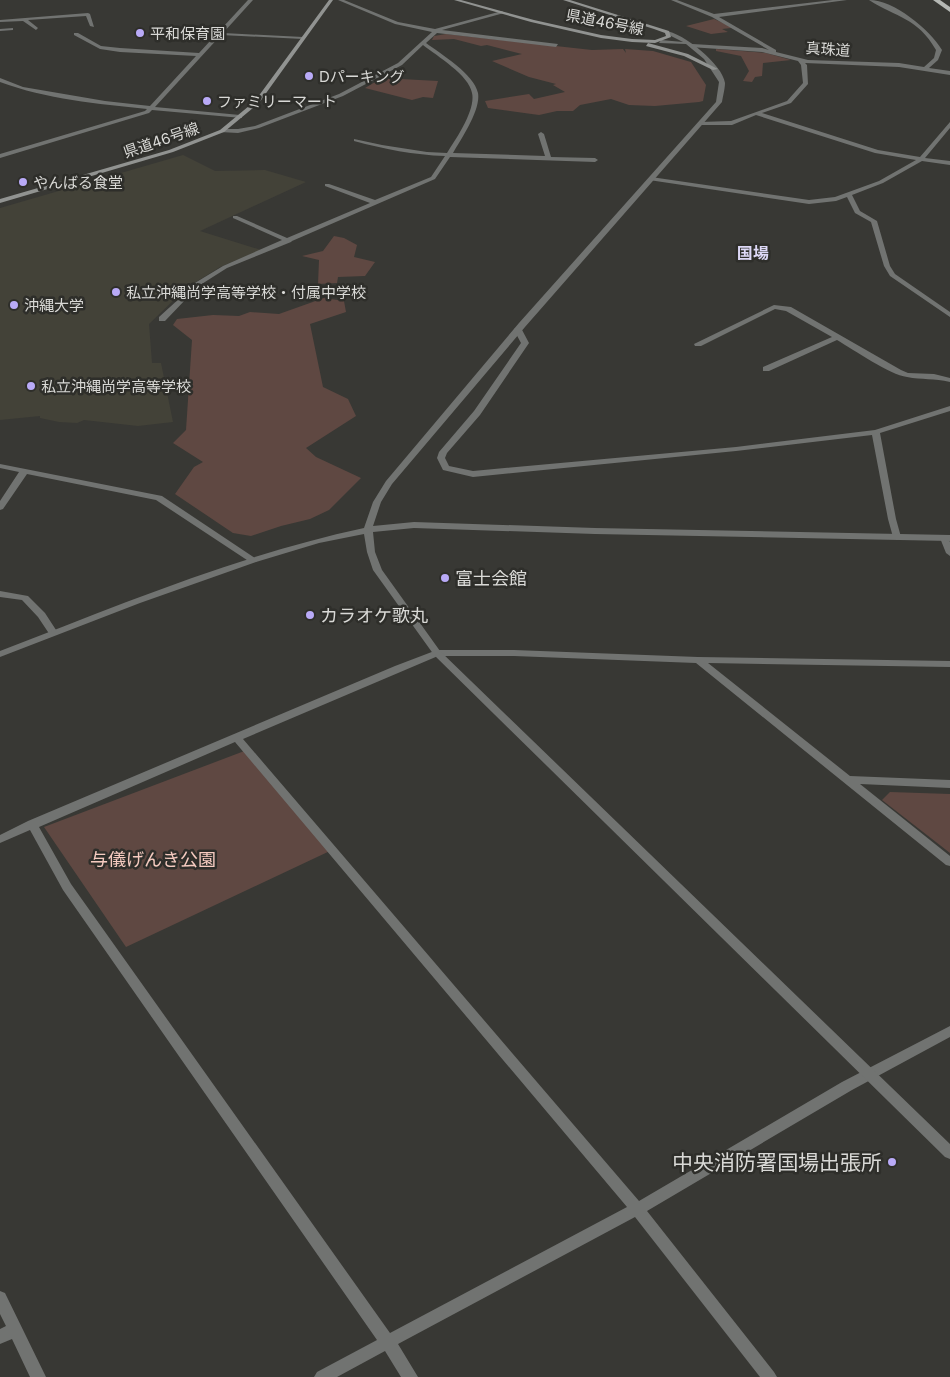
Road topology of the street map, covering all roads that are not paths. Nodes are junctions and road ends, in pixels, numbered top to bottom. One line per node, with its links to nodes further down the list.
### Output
1 (251, 0): 22 (street)
2 (331, 0): 23 (main road, 県道46号線)
3 (340, 0): 19 (street)
4 (456, 0): 11 (main road, 県道46号線)
5 (565, 0): 20 (main road, 県道46号線)
6 (673, 0): 12 (street)
7 (845, 0): 12 (street)
8 (871, 0): 33 (street)
9 (936, 0): 10 (highway)
10 (950, 10)
11 (502, 12): 19 (street); 26 (main road, 県道46号線)
12 (714, 16): 29 (street)
13 (25, 20): 14 (street); 15 (street); 17 (street)
14 (0, 21)
15 (92, 26)
16 (11, 29): 18 (street)
17 (36, 29)
18 (0, 30)
19 (436, 31): 25 (street); 27 (street)
20 (667, 32): 24 (main road, 県道46号線); 28 (street)
21 (76, 34): 30 (street)
22 (220, 34): 23 (street); 30 (street)
23 (303, 38): 38 (main road, 県道46号線)
24 (662, 42): 26 (main road, 県道46号線); 28 (street, 真珠道)
25 (423, 43): 41 (street); 44 (street)
26 (642, 43): 32 (main road)
27 (556, 45)
28 (692, 46): 29 (street, 真珠道); 32 (street)
29 (778, 54): 31 (street, 真珠道)
30 (201, 55): 36 (street)
31 (801, 61): 33 (street, 真珠道); 37 (street)
32 (715, 69): 39 (street)
33 (925, 69): 34 (street, 真珠道)
34 (950, 73)
35 (0, 80): 36 (street)
36 (152, 109): 38 (street); 45 (street)
37 (756, 113): 39 (street); 47 (street)
38 (240, 117): 41 (main road, 県道46号線)
39 (700, 124): 50 (street)
40 (950, 124): 47 (street)
41 (222, 131): 53 (main road, 県道46号線)
42 (541, 134): 46 (street)
43 (356, 140): 44 (street)
44 (450, 154): 46 (street); 54 (street)
45 (0, 156)
46 (548, 158): 48 (street)
47 (921, 159): 49 (street); 52 (street)
48 (595, 160)
49 (950, 163)
50 (651, 179): 52 (street); 59 (street)
51 (327, 185): 54 (street)
52 (848, 195): 57 (street)
53 (0, 201)
54 (377, 203): 56 (street)
55 (235, 218): 56 (street)
56 (289, 241): 58 (street)
57 (950, 315)
58 (162, 319)
59 (518, 330): 65 (street); 69 (street)
60 (836, 338): 61 (street); 62 (street); 63 (street)
61 (698, 344)
62 (766, 369)
63 (950, 380)
64 (950, 408): 65 (street)
65 (876, 432): 70 (street)
66 (0, 466): 67 (street)
67 (24, 470): 68 (street); 73 (street)
68 (0, 507)
69 (368, 530): 70 (street); 73 (street); 76 (street)
70 (898, 537): 71 (street)
71 (947, 538): 72 (street)
72 (950, 553)
73 (253, 560): 75 (street)
74 (0, 594): 75 (street)
75 (54, 633): 77 (street)
76 (437, 653): 78 (street); 80 (street); 87 (street)
77 (0, 654)
78 (698, 660): 79 (street); 81 (street)
79 (950, 664)
80 (236, 737): 83 (street); 89 (street)
81 (849, 780): 82 (street); 85 (street)
82 (950, 784)
83 (32, 824): 84 (street); 93 (street)
84 (0, 839)
85 (950, 862)
86 (950, 1031): 87 (street)
87 (870, 1074): 88 (street); 89 (street)
88 (950, 1153)
89 (637, 1209): 93 (street); 97 (street)
90 (0, 1298): 91 (street)
91 (15, 1329): 92 (street); 94 (street)
92 (0, 1337)
93 (388, 1342): 95 (street); 96 (street)
94 (38, 1377)
95 (322, 1377)
96 (410, 1377)
97 (769, 1377)

